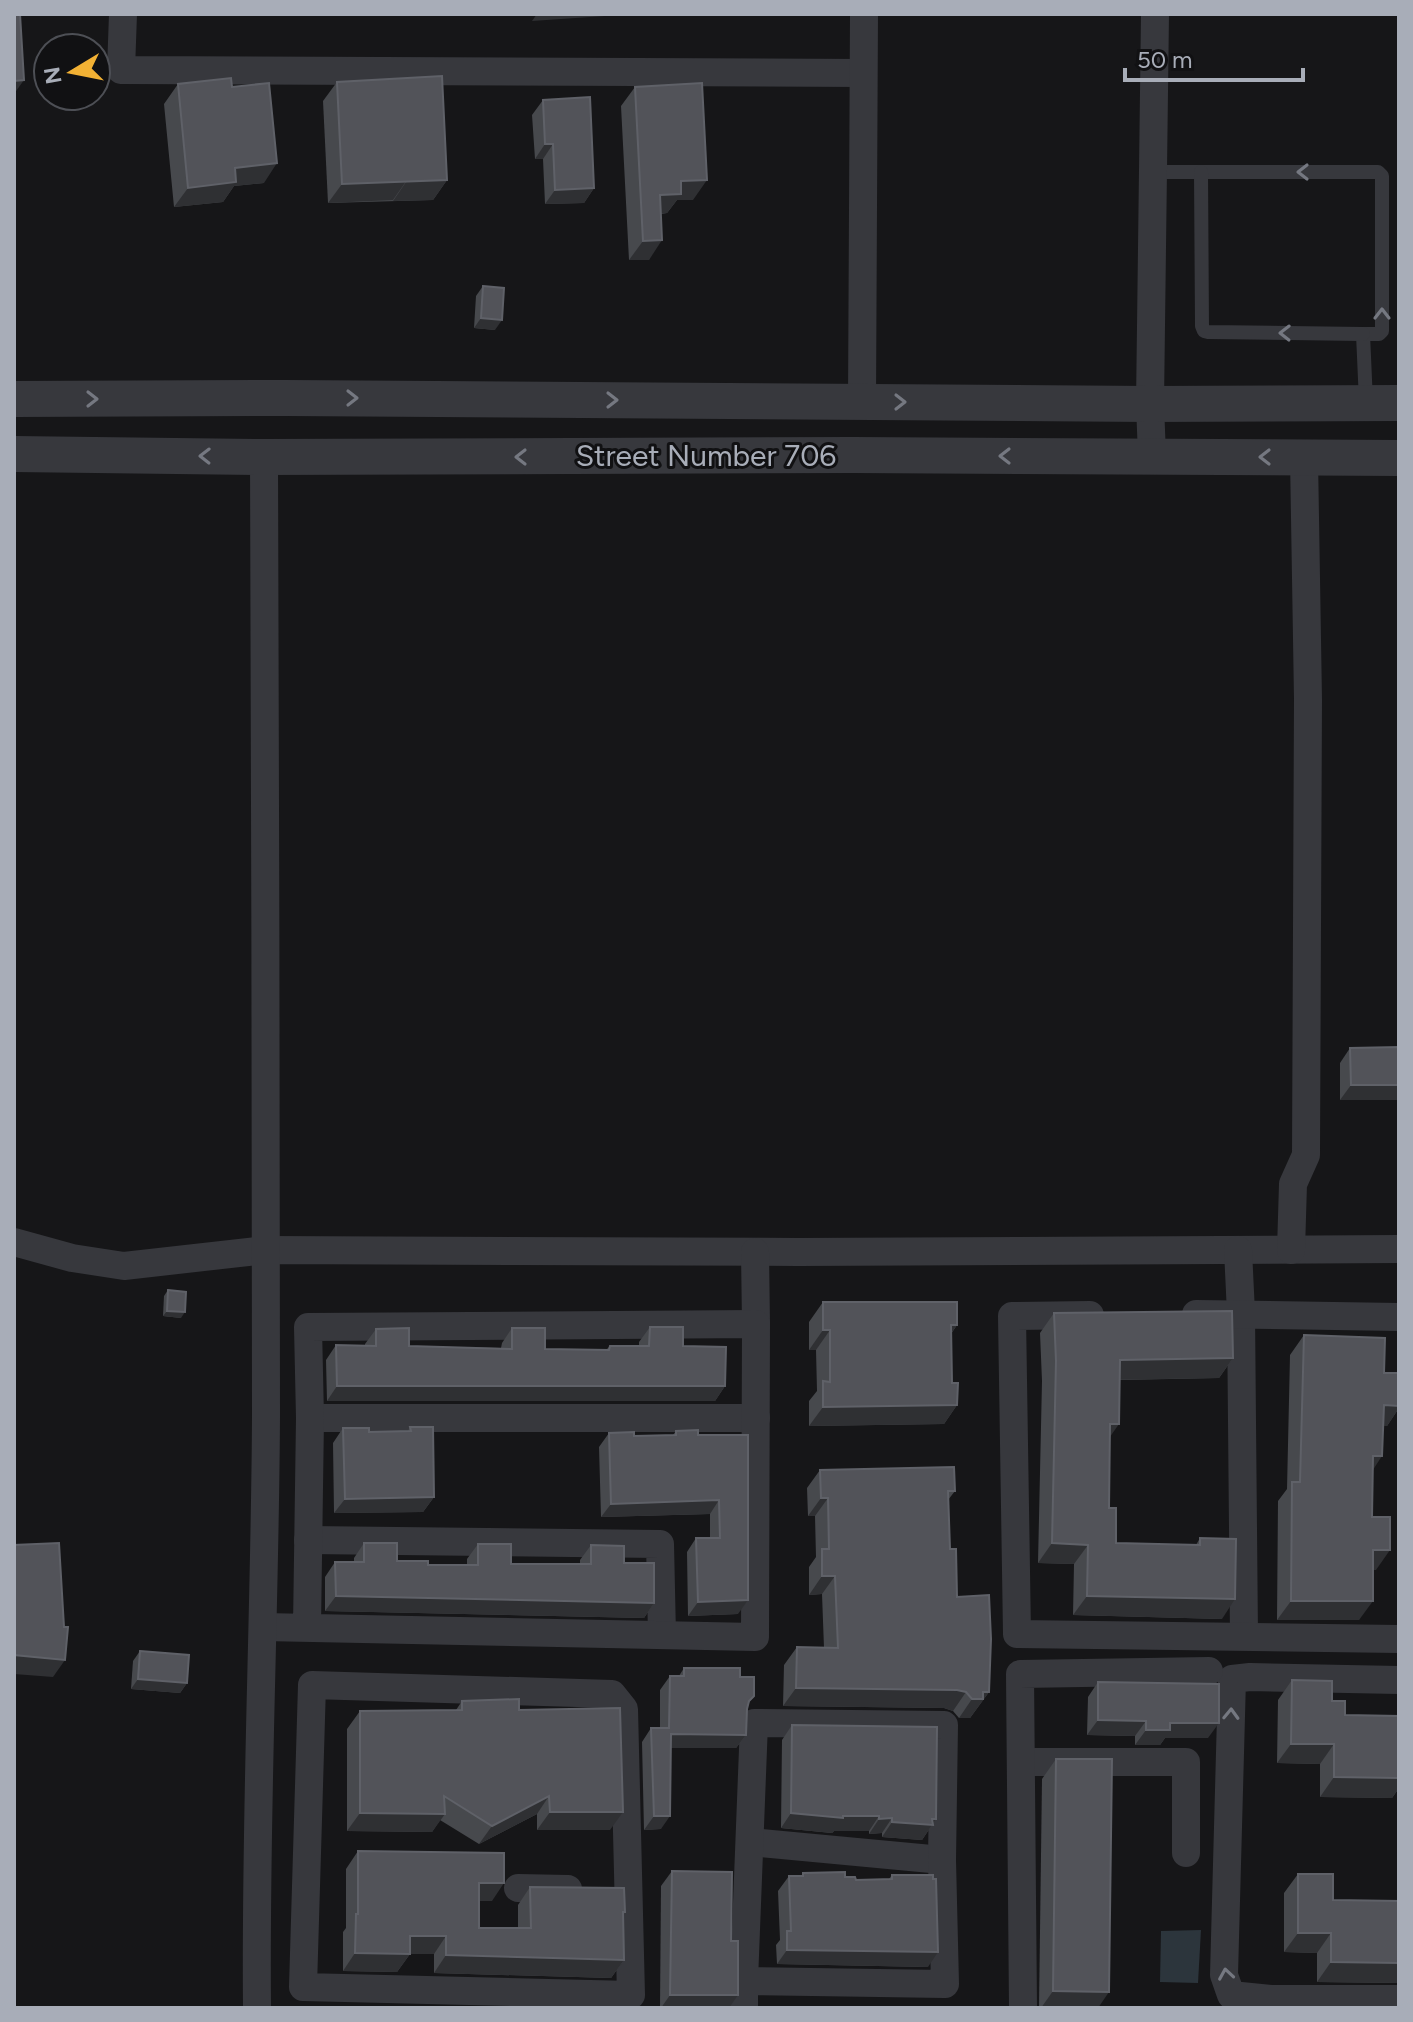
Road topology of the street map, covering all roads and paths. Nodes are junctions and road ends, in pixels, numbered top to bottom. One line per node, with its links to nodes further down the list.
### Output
1 (123, 14): 4 (street)
2 (864, 14): 4 (street)
3 (1155, 14): 5 (street)
4 (863, 73): 9 (street)
5 (1153, 172): 6 (lane); 11 (street)
6 (1201, 172): 7 (lane, one-way to 6); 7 (lane, one-way to 6)
7 (1363, 334): 10 (lane)
8 (14, 399): 9 (street, one-way to 9)
9 (862, 402): 11 (street, one-way to 11)
10 (1382, 403): 11 (street)
11 (1150, 404): 13 (street)
12 (14, 454): 14 (street, Street Number 706, one-way to 12)
13 (1152, 456): 14 (street, Street Number 706, one-way to 14); 15 (street, Street Number 706, one-way to 13)
14 (264, 457): 19 (street)
15 (1304, 457): 16 (street, Street Number 706); 21 (street)
16 (1399, 458)
17 (14, 1242): 19 (street)
18 (1399, 1249): 21 (street)
19 (266, 1250): 22 (street); 31 (street)
20 (1238, 1250): 21 (street); 22 (street); 23 (street)
21 (1291, 1250)
22 (755, 1252): 27 (street)
23 (1241, 1313): 24 (street); 26 (street); 34 (street)
24 (1165, 1314)
25 (1119, 1315): 34 (street)
26 (1399, 1317)
27 (756, 1324): 28 (street); 29 (street)
28 (310, 1418): 29 (street); 30 (street)
29 (756, 1418): 33 (street)
30 (308, 1540): 32 (street); 33 (street)
31 (263, 1627): 32 (street); 47 (street)
32 (307, 1627): 33 (street)
33 (662, 1635)
34 (1244, 1636): 35 (street)
35 (1399, 1639)
36 (1209, 1671): 38 (street)
37 (1399, 1680): 45 (street, one-way to 37)
38 (1022, 1762): 40 (street); 48 (street)
39 (750, 1842): 41 (street); 41 (street); 44 (street)
40 (1186, 1853)
41 (942, 1860): 44 (street)
42 (518, 1888): 43 (street)
43 (629, 1889): 46 (street); 46 (street)
44 (744, 1995)
45 (1399, 1999)
46 (493, 2000)
47 (257, 2008)
48 (1023, 2008)

